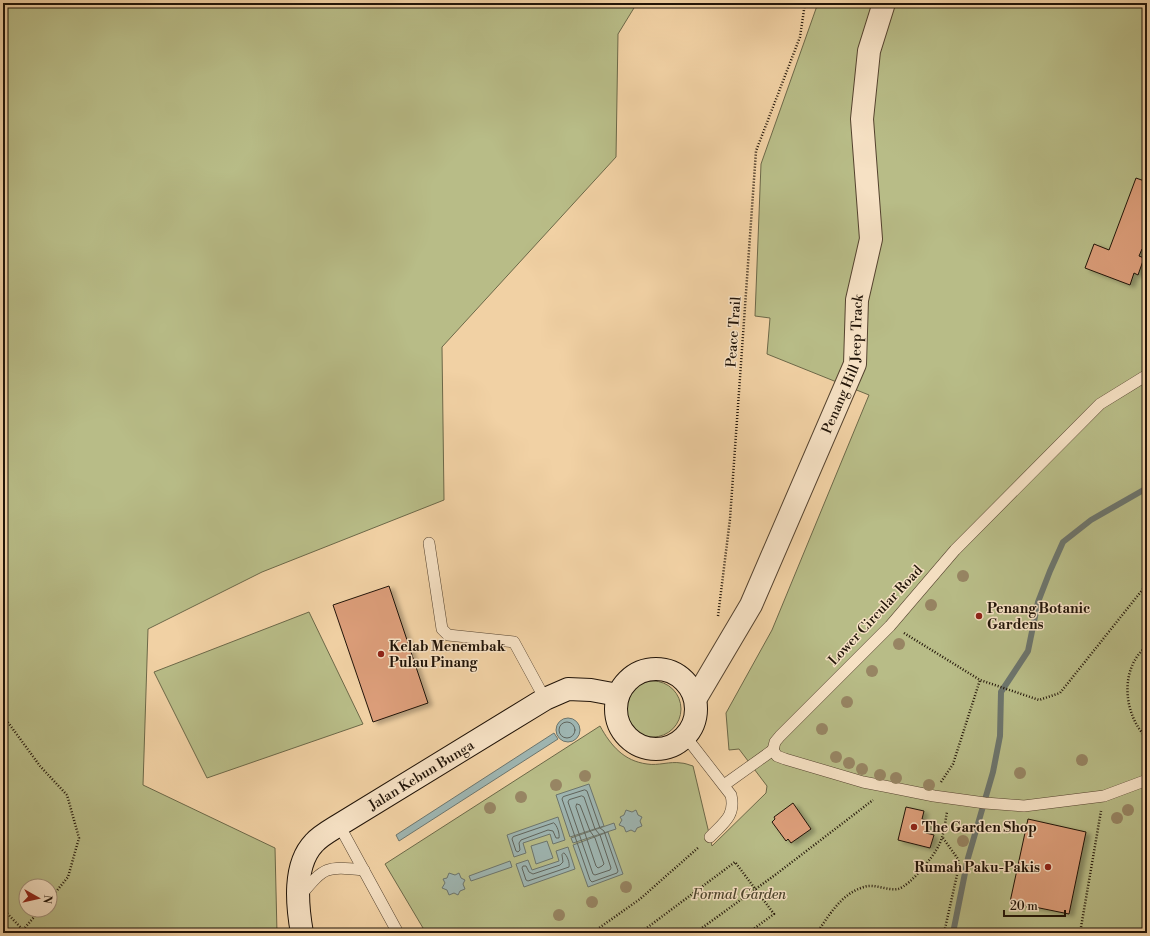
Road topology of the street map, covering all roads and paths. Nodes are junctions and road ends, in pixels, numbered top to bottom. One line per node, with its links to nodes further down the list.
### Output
1 (804, 3): 6 (path, Peace Trail)
2 (884, 3): 11 (street, Penang Hill Jeep Track)
3 (1147, 375): 16 (lane, Lower Circular Road)
4 (429, 543): 12 (lane)
5 (1147, 584): 9 (path)
6 (718, 618)
7 (906, 634): 9 (path)
8 (1147, 646): 15 (path)
9 (980, 680): 17 (path)
10 (618, 695): 11 (street); 12 (street, Jalan Kebun Bunga); 14 (street)
11 (696, 698): 14 (street)
12 (545, 699): 23 (street, Jalan Kebun Bunga)
13 (3, 708): 28 (path)
14 (686, 737): 19 (lane)
15 (1147, 738)
16 (773, 750): 19 (lane); 20 (lane)
17 (943, 778)
18 (1147, 780): 21 (lane)
19 (724, 785): 24 (lane)
20 (889, 787): 22 (lane); 27 (path)
21 (1104, 796): 22 (lane); 41 (path)
22 (954, 799): 25 (path)
23 (339, 825): 26 (lane); 29 (street, Jalan Kebun Bunga)
24 (710, 838): 35 (path)
25 (942, 838): 39 (path); 40 (path)
26 (364, 870): 29 (lane); 34 (lane)
27 (755, 889): 36 (path); 37 (path); 38 (path)
28 (58, 890)
29 (298, 898): 33 (street, Jalan Kebun Bunga)
30 (3, 909): 32 (path)
31 (34, 918): 32 (path)
32 (24, 931)
33 (302, 933)
34 (398, 933)
35 (592, 933)
36 (640, 933)
37 (695, 933)
38 (748, 933)
39 (817, 933)
40 (944, 933)
41 (1080, 933)

